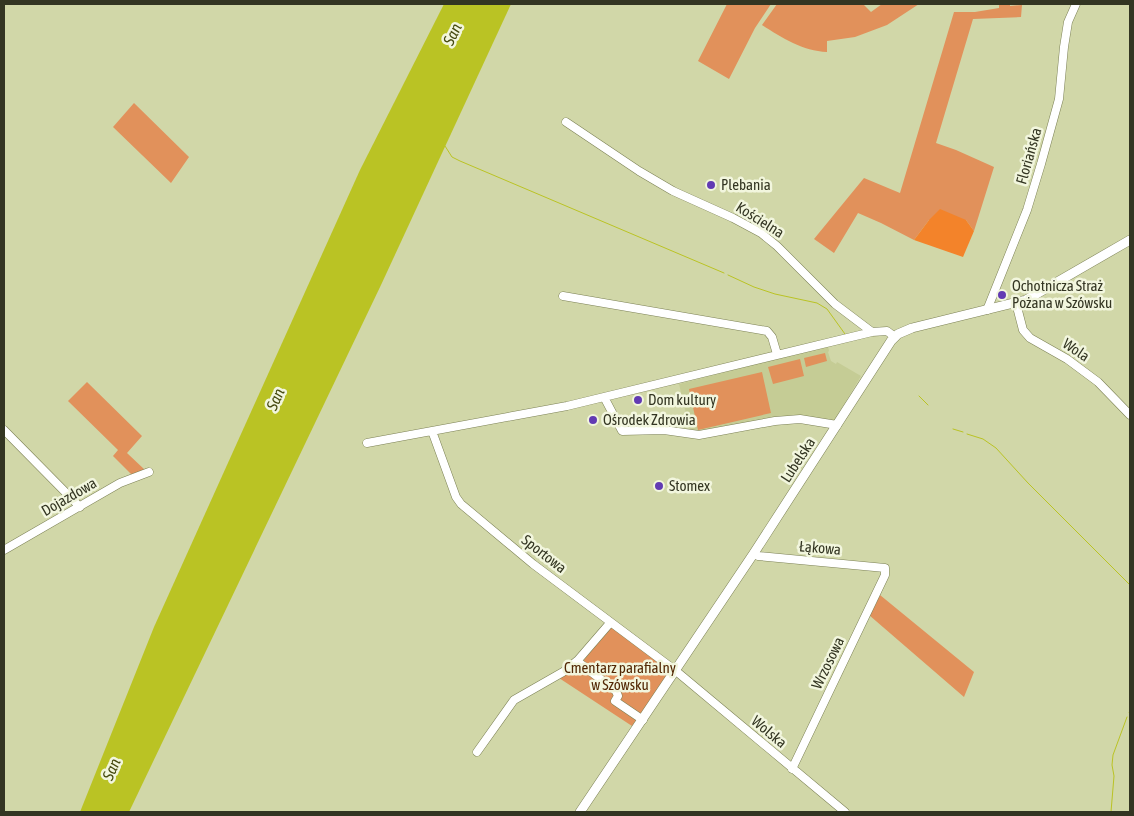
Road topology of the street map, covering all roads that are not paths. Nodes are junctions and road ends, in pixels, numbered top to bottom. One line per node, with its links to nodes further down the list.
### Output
1 (1076, 4): 6 (street, Floriańska)
2 (566, 122): 7 (street, Kościelna)
3 (1130, 240): 5 (main road, Lubelska)
4 (563, 296): 9 (street)
5 (1016, 303): 6 (main road, Lubelska); 11 (street, Wola)
6 (987, 310): 8 (main road, Lubelska)
7 (872, 332): 8 (street); 9 (street)
8 (895, 337): 12 (main road, Lubelska)
9 (777, 354): 10 (street)
10 (604, 397): 12 (street); 14 (street)
11 (1130, 415)
12 (837, 425): 19 (main road, Lubelska)
13 (4, 430): 17 (street)
14 (432, 430): 15 (street); 21 (street, Sportowa)
15 (367, 442)
16 (150, 472): 17 (street, Dojazdowa)
17 (80, 507): 18 (street, Dojazdowa)
18 (4, 550)
19 (754, 553): 20 (street, Łąkowa); 23 (main road, Lubelska)
20 (885, 568): 26 (street, Wrzosowa)
21 (610, 623): 22 (street); 23 (street, Sportowa)
22 (577, 661): 24 (street); 25 (street)
23 (676, 670): 24 (main road, Lubelska); 26 (street, Wolska)
24 (643, 720): 27 (main road, Lubelska)
25 (477, 752)
26 (792, 769): 28 (street, Wolska)
27 (580, 812)
28 (845, 812)

